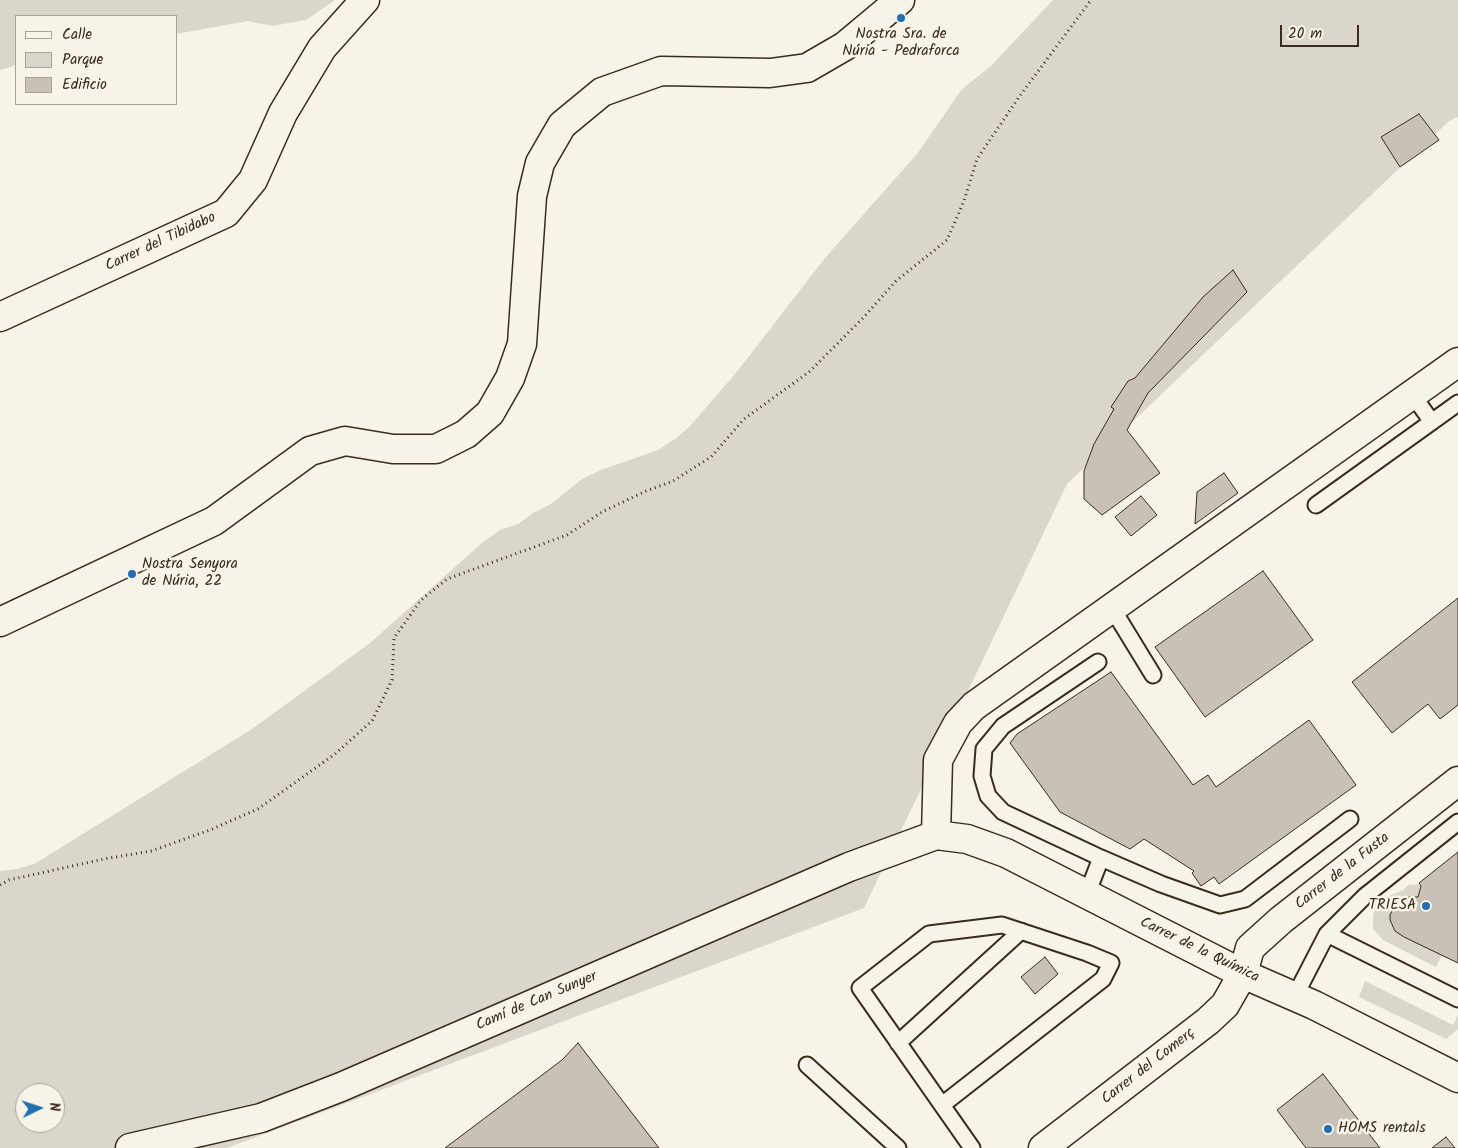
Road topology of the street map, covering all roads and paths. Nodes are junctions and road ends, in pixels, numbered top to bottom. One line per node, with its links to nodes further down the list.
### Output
1 (365, 0): 4 (street, Carrer del Tibidabo)
2 (900, 0): 11 (street)
3 (1091, 0): 19 (path)
4 (0, 317)
5 (1458, 362): 6 (street)
6 (1412, 394): 8 (lane); 10 (street)
7 (1458, 403): 8 (lane)
8 (1432, 422): 9 (lane)
9 (1316, 505)
10 (1112, 608): 13 (lane); 17 (street)
11 (0, 622)
12 (1098, 662): 18 (lane)
13 (1153, 674)
14 (1458, 781): 23 (street, Carrer de la Fusta)
15 (1350, 819): 18 (lane)
16 (1458, 822): 22 (lane)
17 (936, 835): 20 (street, Carrer de la Química); 30 (street, Camí de Can Sunyer)
18 (1101, 858): 20 (lane)
19 (0, 885)
20 (1087, 894): 23 (street, Carrer de la Química)
21 (1022, 931): 26 (lane); 26 (lane); 29 (lane)
22 (1327, 934): 24 (lane); 25 (lane)
23 (1243, 974): 24 (street, Carrer de la Química); 33 (street, Carrer del Comerç)
24 (1295, 996): 28 (street, Carrer de la Química)
25 (1458, 999)
26 (898, 1043): 29 (lane)
27 (806, 1065): 31 (lane)
28 (1457, 1076)
29 (942, 1105): 32 (lane)
30 (130, 1148)
31 (898, 1148)
32 (972, 1148)
33 (1043, 1148)

